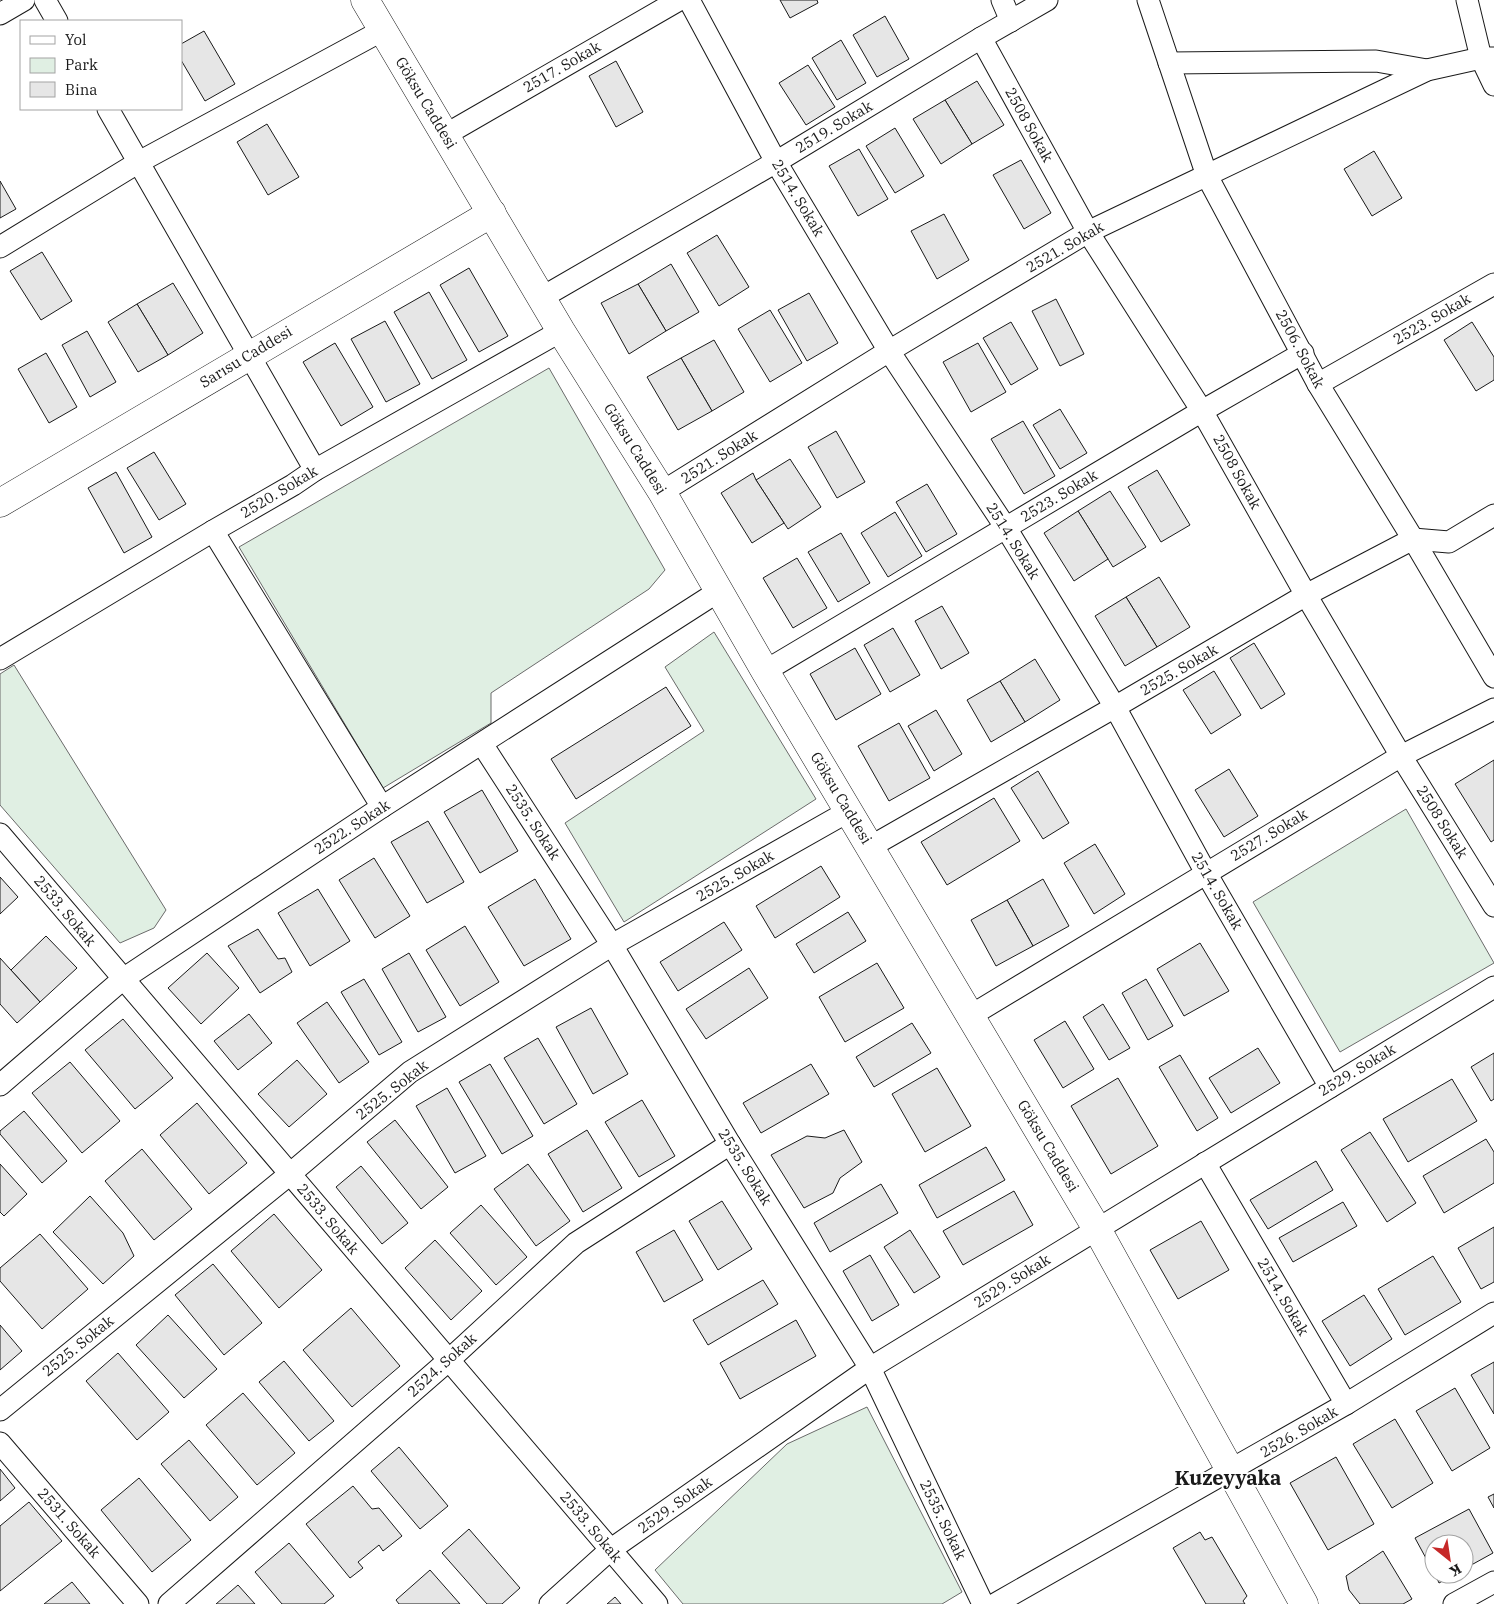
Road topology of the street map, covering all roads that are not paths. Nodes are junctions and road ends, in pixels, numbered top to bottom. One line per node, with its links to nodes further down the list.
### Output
1 (24, 0): 10 (street)
2 (45, 0): 11 (street)
3 (365, 0): 13 (street, Göksu Caddesi)
4 (679, 0): 20 (street, 2517. Sokak)
5 (689, 0): 22 (street, 2514. Sokak)
6 (1002, 0): 12 (street)
7 (1047, 0): 12 (street, 2519. Sokak)
8 (1148, 0): 16 (street, 2506. Sokak)
9 (1467, 0): 15 (street)
10 (0, 14)
11 (56, 20)
12 (1011, 21): 14 (street, 2519. Sokak)
13 (383, 30): 20 (street, Göksu Caddesi); 21 (street)
14 (981, 38): 22 (street, 2519. Sokak); 25 (street, 2508 Sokak)
15 (1487, 58): 17 (street, 2521. Sokak); 18 (street)
16 (1170, 63): 17 (street); 23 (street, 2506. Sokak)
17 (1427, 70): 23 (street, 2521. Sokak)
18 (1494, 85)
19 (109, 110): 21 (street)
20 (445, 135): 24 (street, Göksu Caddesi)
21 (139, 162): 26 (street); 32 (street)
22 (776, 162): 28 (street, 2519. Sokak); 30 (street, 2514. Sokak)
23 (1207, 176): 25 (street, 2521. Sokak); 31 (street, 2506. Sokak)
24 (492, 213): 28 (street, Göksu Caddesi); 32 (street, Sarısu Caddesi)
25 (1088, 232): 30 (street, 2521. Sokak); 34 (street, 2508 Sokak)
26 (0, 247)
27 (1494, 284): 33 (street, 2523. Sokak)
28 (542, 298): 29 (street, Göksu Caddesi)
29 (561, 331): 35 (street, 2520. Sokak); 36 (street, Göksu Caddesi)
30 (889, 351): 36 (street, 2521. Sokak); 39 (street, 2514. Sokak)
31 (1302, 353): 33 (street, 2506. Sokak); 34 (street, 2523. Sokak)
32 (250, 354): 35 (street); 37 (street, Sarısu Caddesi)
33 (1318, 384): 41 (street, 2506. Sokak)
34 (1202, 411): 39 (street, 2523. Sokak); 43 (street, 2508 Sokak)
35 (315, 470): 40 (street, 2520. Sokak)
36 (662, 492): 42 (street, Göksu Caddesi)
37 (0, 503)
38 (1494, 515): 41 (street)
39 (1006, 528): 45 (street, 2523. Sokak); 47 (street, 2514. Sokak)
40 (213, 531): 44 (street, 2520. Sokak); 51 (street)
41 (1413, 540): 43 (street, 2525. Sokak); 46 (street, 2506. Sokak)
42 (719, 591): 45 (street, Göksu Caddesi); 49 (street, 2522. Sokak)
43 (1306, 595): 47 (street, 2525. Sokak); 50 (street, 2508 Sokak)
44 (0, 659)
45 (765, 671): 52 (street, Göksu Caddesi)
46 (1494, 677)
47 (1115, 707): 54 (street, 2525. Sokak); 55 (street, 2514. Sokak)
48 (1494, 709): 50 (street, 2527. Sokak)
49 (482, 744): 51 (street, 2522. Sokak); 57 (street, 2535. Sokak)
50 (1401, 756): 55 (street, 2527. Sokak); 56 (street, 2508 Sokak)
51 (382, 807): 58 (street, 2522. Sokak)
52 (849, 811): 54 (street, Göksu Caddesi); 57 (street, 2525. Sokak)
53 (0, 834): 58 (street, 2533. Sokak)
54 (870, 846): 60 (street, Göksu Caddesi)
55 (1206, 873): 60 (street, 2527. Sokak); 62 (street, 2514. Sokak)
56 (1494, 906)
57 (612, 945): 63 (street, 2535. Sokak); 65 (street, 2525. Sokak)
58 (123, 978): 61 (street, 2522. Sokak); 65 (street, 2533. Sokak)
59 (1494, 987): 62 (street, 2529. Sokak)
60 (970, 1016): 66 (street, Göksu Caddesi)
61 (0, 1084)
62 (1330, 1087): 64 (street, 2529. Sokak)
63 (730, 1144): 68 (street, 2524. Sokak); 69 (street, 2535. Sokak)
64 (1205, 1163): 66 (street, 2529. Sokak); 70 (street, 2514. Sokak)
65 (290, 1174): 68 (street, 2533. Sokak); 71 (street, 2525. Sokak)
66 (1097, 1229): 69 (street, 2529. Sokak); 73 (street, Göksu Caddesi)
67 (1494, 1313): 70 (street, 2526. Sokak)
68 (449, 1360): 74 (street, 2533. Sokak); 77 (street, 2524. Sokak)
69 (870, 1368): 74 (street, 2529. Sokak); 80 (street, 2535. Sokak)
70 (1346, 1404): 73 (street, 2526. Sokak)
71 (0, 1410)
72 (0, 1442): 76 (street, 2531. Sokak)
73 (1231, 1471): 81 (street, 2526. Sokak); 82 (street, Göksu Caddesi)
74 (610, 1550): 78 (street, 2529. Sokak); 79 (street, 2533. Sokak)
75 (1494, 1582): 83 (street)
76 (138, 1604)
77 (168, 1604)
78 (550, 1604)
79 (656, 1604)
80 (983, 1604)
81 (995, 1604)
82 (1304, 1604)
83 (1454, 1604)

